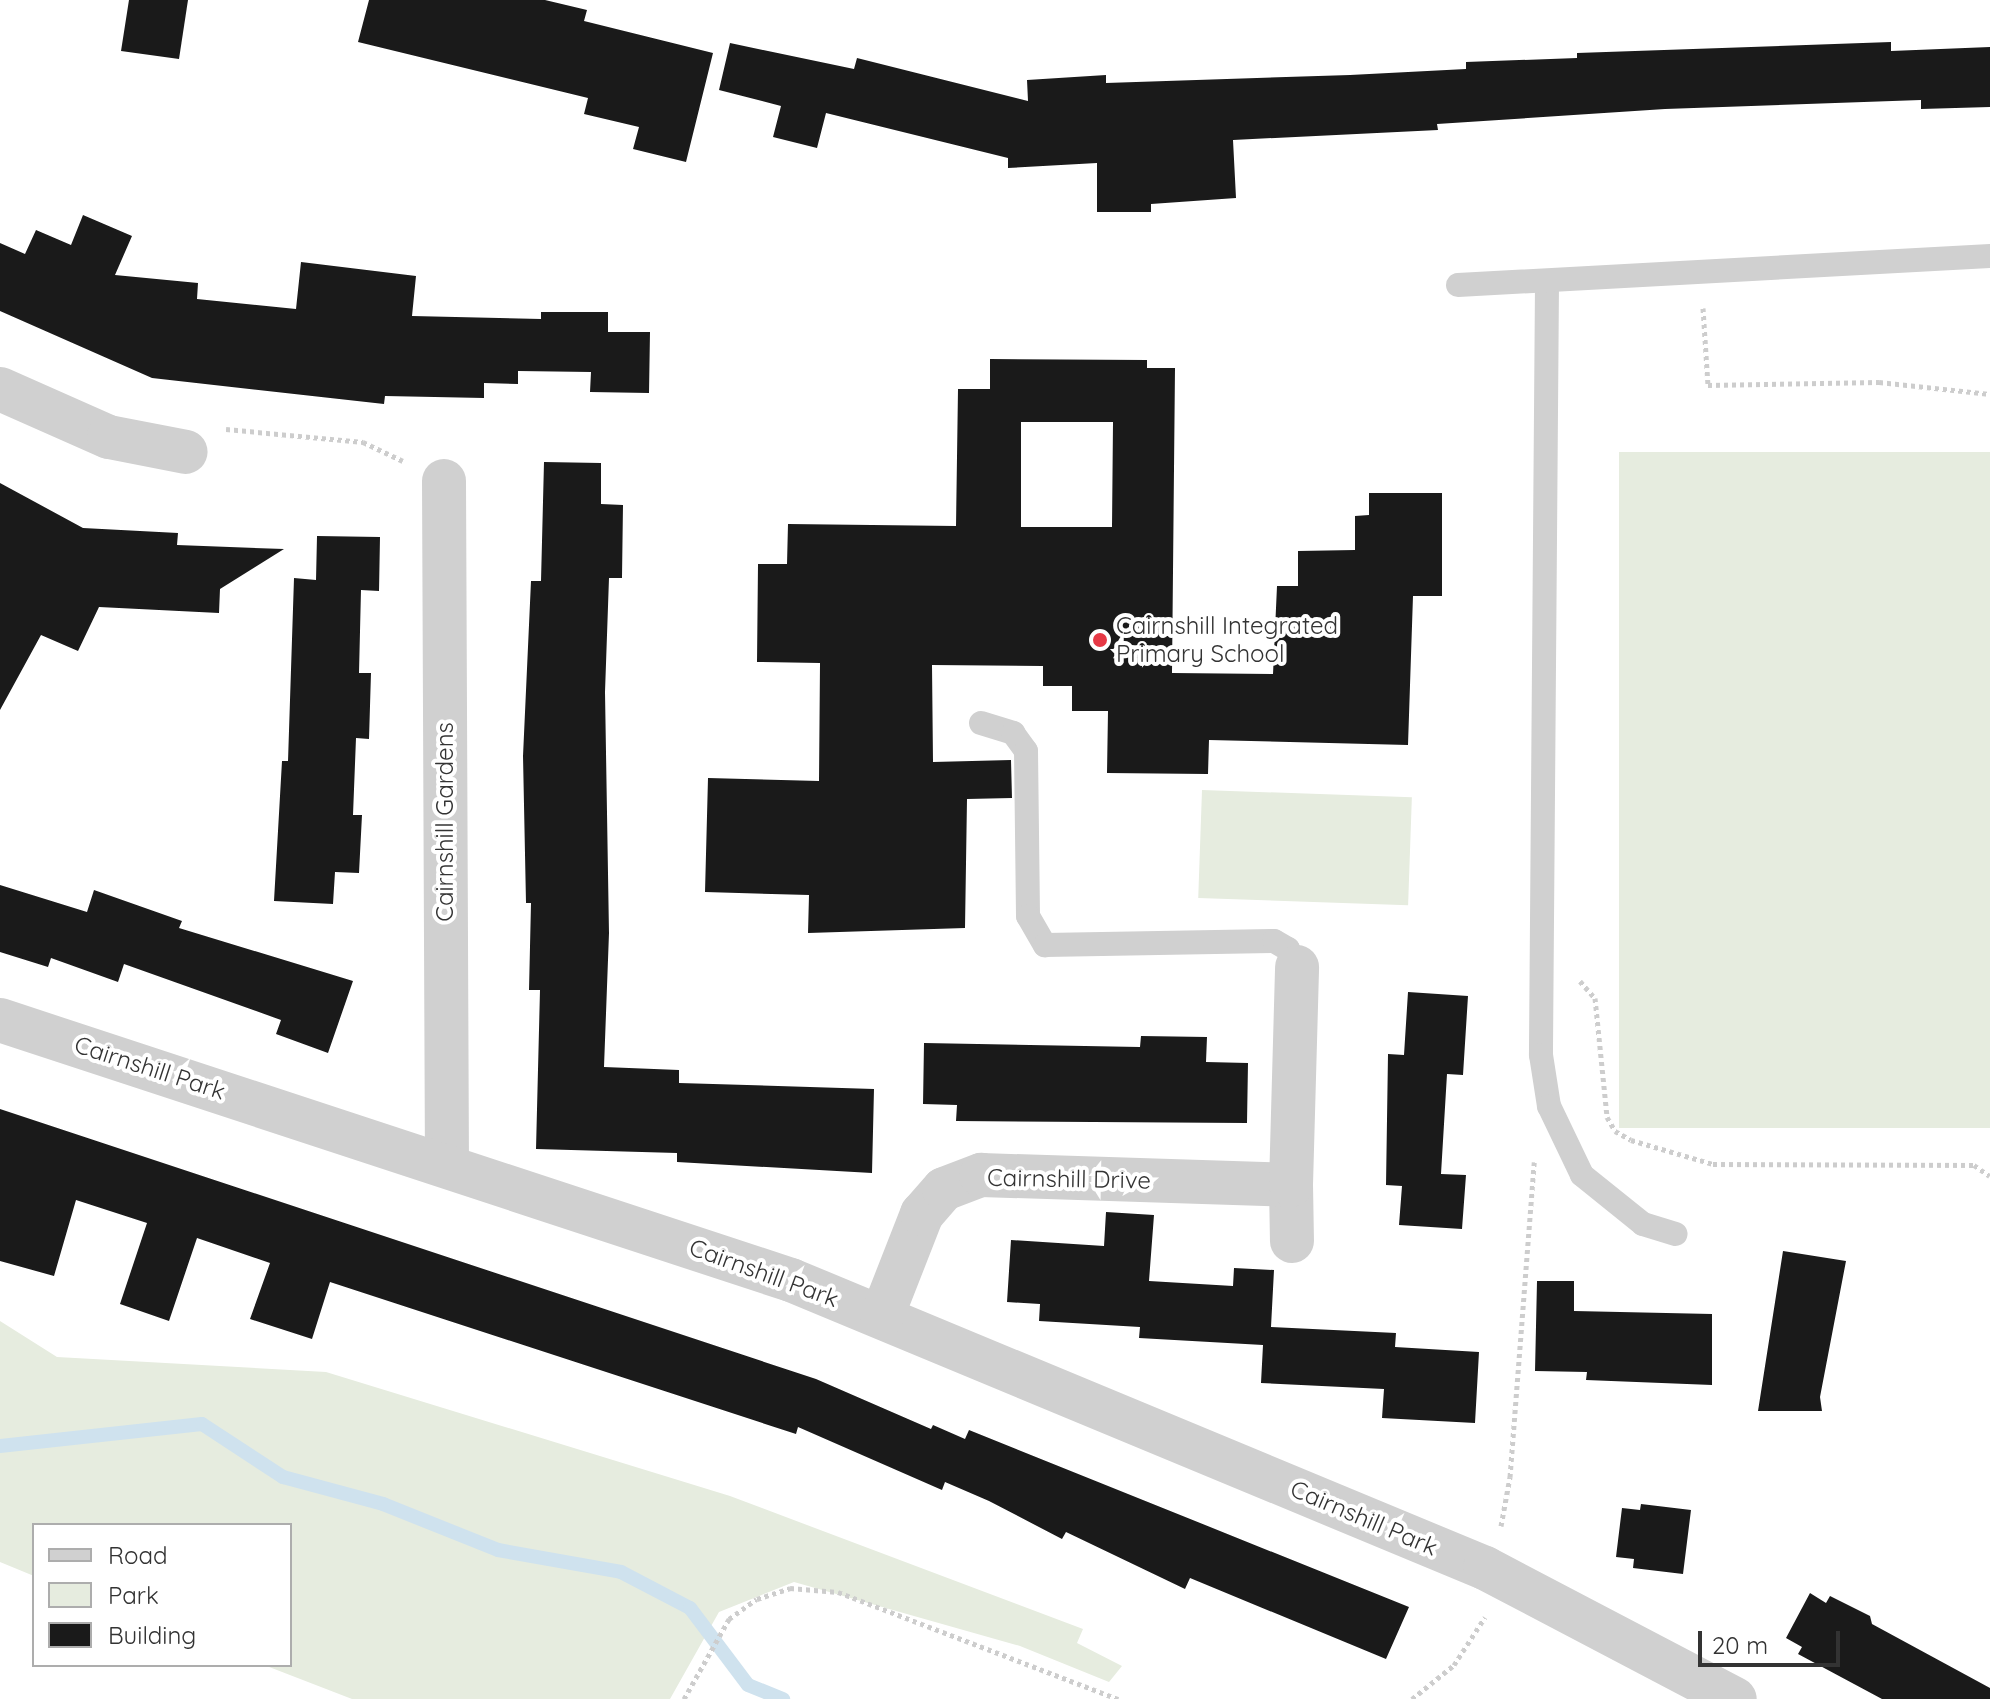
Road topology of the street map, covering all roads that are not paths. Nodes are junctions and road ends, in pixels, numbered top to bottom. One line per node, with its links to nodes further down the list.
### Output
1 (1990, 256): 2 (lane)
2 (1547, 284): 3 (lane); 12 (lane)
3 (1458, 285)
4 (0, 389): 5 (street)
5 (186, 452)
6 (444, 481): 10 (street, Cairnshill Gardens)
7 (981, 723): 8 (lane)
8 (1297, 967): 11 (street)
9 (0, 1020): 10 (street, Cairnshill Park)
10 (447, 1164): 14 (street, Cairnshill Park)
11 (1291, 1185): 13 (street); 14 (street, Cairnshill Drive)
12 (1675, 1234)
13 (1292, 1241)
14 (882, 1316): 15 (street, Cairnshill Park)
15 (1735, 1699)

